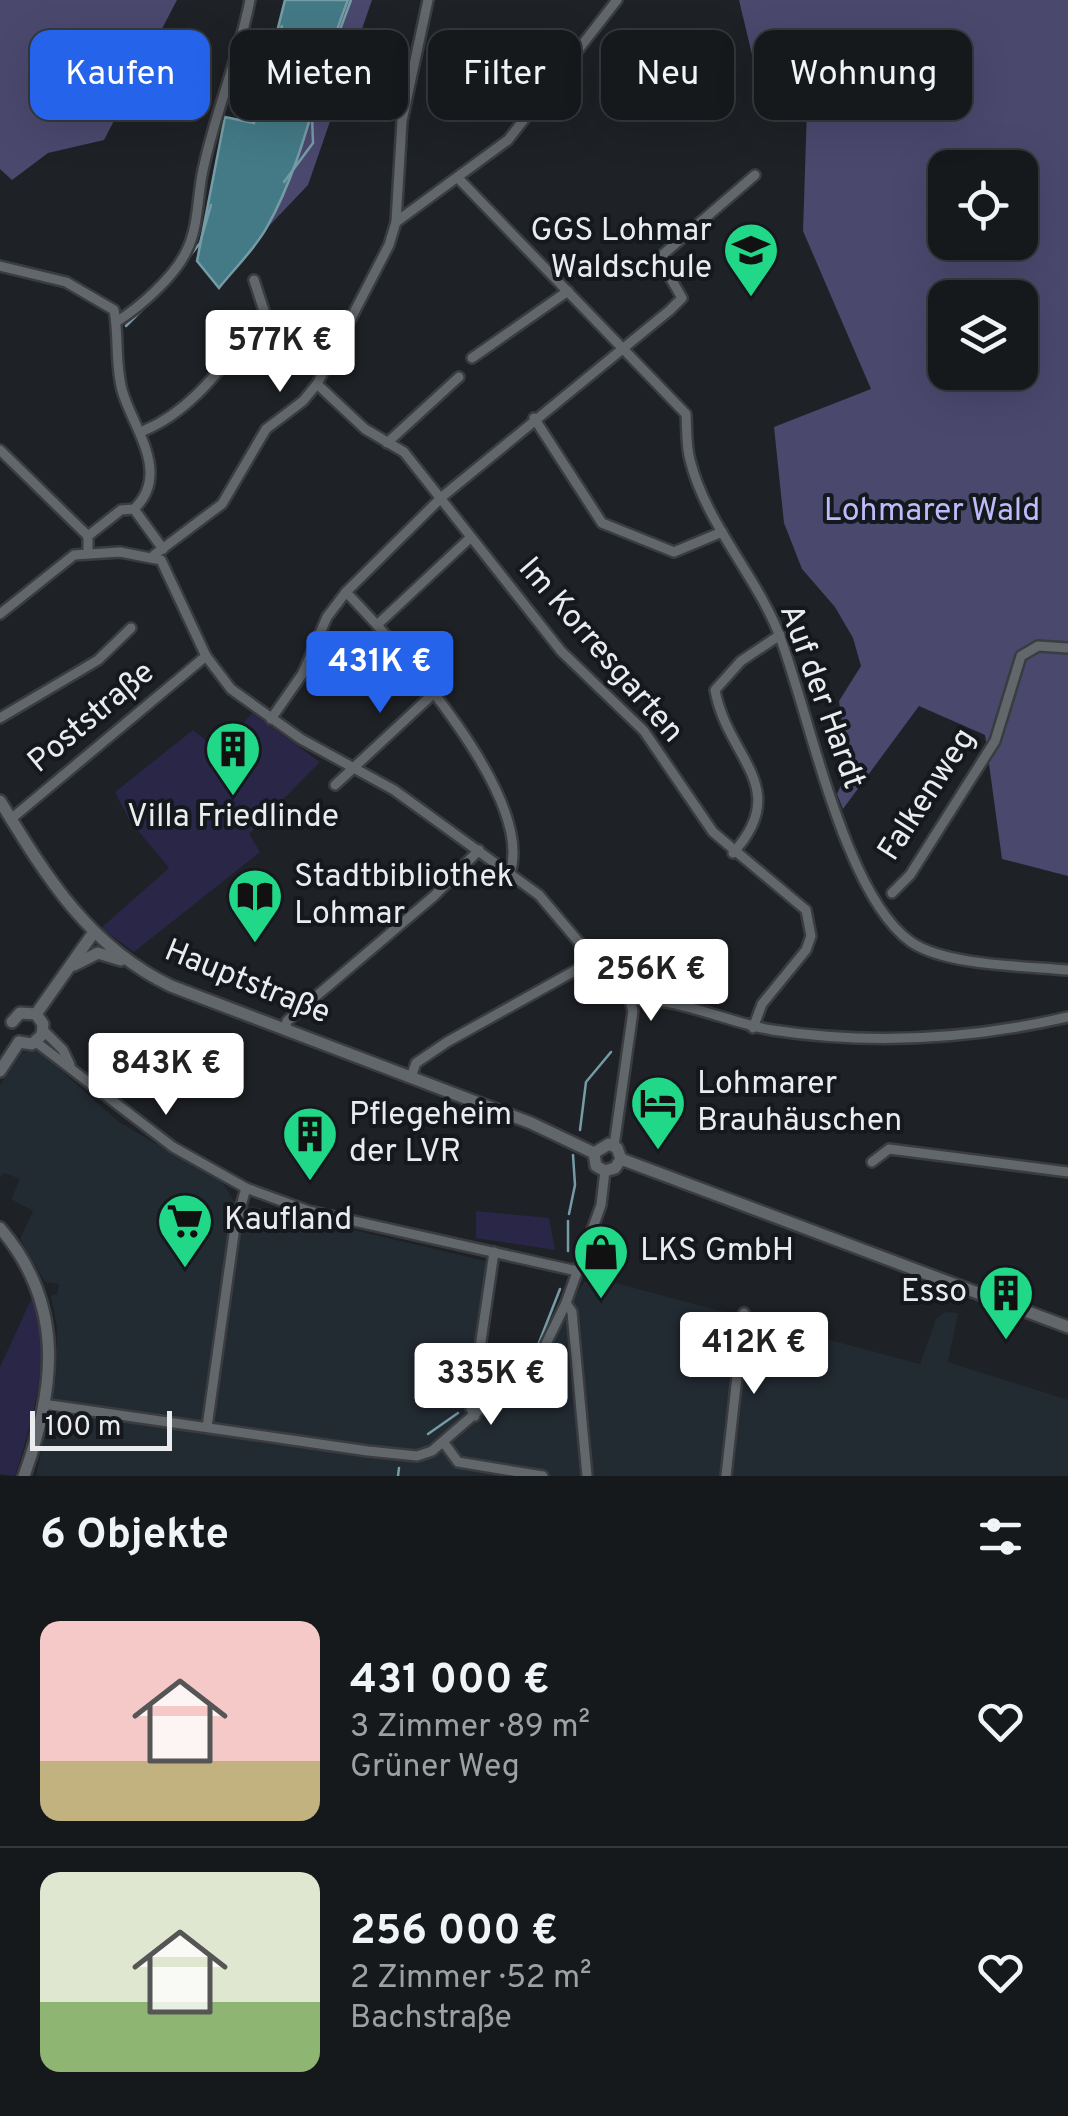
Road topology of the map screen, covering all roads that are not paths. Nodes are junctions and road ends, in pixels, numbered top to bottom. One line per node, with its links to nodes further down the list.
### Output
1 (250, 0): 10 (street)
2 (428, 0): 6 (street)
3 (617, 0): 5 (street)
4 (755, 175): 11 (street)
5 (459, 179): 6 (street); 9 (street, Auf der Hardt)
6 (396, 222): 14 (street)
7 (0, 266): 10 (street)
8 (254, 280): 16 (street)
9 (568, 290): 11 (street, Auf der Hardt); 12 (street)
10 (116, 322): 16 (street)
11 (625, 346): 15 (street); 21 (street, Auf der Hardt)
12 (472, 358)
13 (458, 378): 17 (street)
14 (317, 384): 17 (street, Im Korresgarten); 25 (street)
15 (534, 418): 19 (street); 21 (street)
16 (143, 431): 20 (street)
17 (387, 444): 19 (street, Im Korresgarten)
18 (0, 450): 22 (street)
19 (442, 496): 23 (street, Im Korresgarten); 26 (street)
20 (134, 509): 22 (street); 25 (street)
21 (722, 532): 30 (street, Auf der Hardt)
22 (88, 536): 24 (street)
23 (470, 538): 28 (street); 41 (street, Im Korresgarten)
24 (88, 552): 25 (street); 27 (street)
25 (158, 552): 32 (street)
26 (346, 592): 28 (street); 35 (street)
27 (0, 614)
28 (377, 624): 33 (street)
29 (131, 628): 34 (street)
30 (780, 635): 41 (street, Im Korresgarten); 48 (street, Auf der Hardt)
31 (1068, 648): 43 (street, Falkenweg)
32 (206, 656): 35 (street); 39 (street, Poststraße)
33 (434, 693): 36 (street); 42 (street)
34 (0, 718)
35 (271, 719): 36 (street)
36 (350, 767): 37 (street); 40 (street)
37 (334, 785)
38 (0, 801): 39 (main road, Hauptstraße)
39 (11, 818): 44 (main road, Hauptstraße)
40 (479, 850): 42 (street); 56 (street)
41 (732, 853): 54 (street, Im Korresgarten)
42 (510, 872): 45 (street)
43 (892, 893)
44 (94, 932): 46 (main road, Hauptstraße); 47 (main road)
45 (594, 960): 49 (street); 61 (street)
46 (130, 963): 47 (main road); 56 (main road, Hauptstraße)
47 (66, 970): 51 (main road)
48 (1068, 970)
49 (632, 1001): 54 (street); 62 (street)
50 (0, 1014): 53 (main road)
51 (36, 1014): 53 (main road); 55 (main road)
52 (1068, 1017): 54 (street)
53 (12, 1022): 57 (main road)
54 (754, 1028)
55 (44, 1030): 58 (main road); 59 (street)
56 (285, 1030): 61 (main road, Hauptstraße)
57 (19, 1042): 58 (main road); 60 (main road)
58 (36, 1042): 59 (street)
59 (72, 1068): 68 (street)
60 (0, 1071)
61 (410, 1077): 63 (main road, Hauptstraße)
62 (614, 1146): 63 (main road); 64 (main road)
63 (594, 1153): 66 (main road)
64 (621, 1159): 66 (main road); 74 (main road)
65 (872, 1162): 67 (street)
66 (605, 1171): 71 (street)
67 (1068, 1172)
68 (246, 1188): 70 (street); 77 (street)
69 (0, 1228): 75 (main road)
70 (494, 1252): 71 (street); 76 (street)
71 (576, 1271): 72 (street)
72 (566, 1302): 76 (street); 81 (street)
73 (744, 1314): 82 (street)
74 (1068, 1327)
75 (43, 1404): 77 (street); 79 (main road)
76 (476, 1416): 78 (street)
77 (207, 1427): 78 (street)
78 (444, 1444): 80 (street)
79 (24, 1476)
80 (543, 1476)
81 (587, 1476)
82 (726, 1476)

